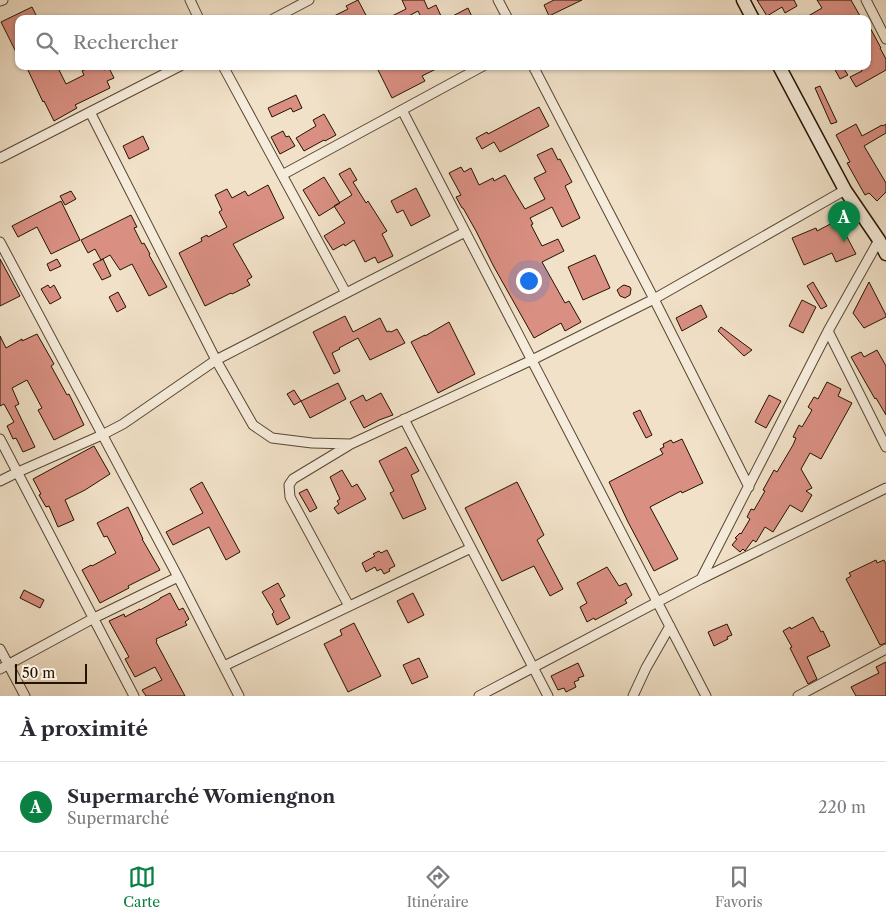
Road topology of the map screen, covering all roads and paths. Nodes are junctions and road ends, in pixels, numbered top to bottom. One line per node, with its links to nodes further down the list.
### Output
1 (190, 0): 6 (street)
2 (309, 0): 7 (street)
3 (498, 0): 8 (street)
4 (743, 0): 9 (main road)
5 (866, 0): 10 (street)
6 (197, 15)
7 (281, 15)
8 (506, 15)
9 (751, 15)
10 (886, 39)
11 (172, 70): 17 (street)
12 (225, 70): 19 (street)
13 (475, 70): 16 (street)
14 (535, 70): 26 (street)
15 (781, 70): 20 (main road)
16 (402, 110): 19 (street); 21 (street)
17 (90, 112): 18 (street); 28 (street)
18 (0, 158)
19 (282, 175): 25 (street)
20 (845, 190): 22 (main road); 26 (street)
21 (465, 232): 25 (street); 29 (street)
22 (882, 235): 24 (main road); 27 (street)
23 (0, 242): 31 (street)
24 (886, 254)
25 (346, 293): 28 (street)
26 (654, 299): 29 (street); 37 (street)
27 (828, 331): 34 (street); 37 (street)
28 (216, 360): 31 (street); 33 (street)
29 (532, 360): 30 (street); 42 (street)
30 (404, 420): 33 (street); 39 (street)
31 (102, 436): 35 (street); 40 (street)
32 (0, 439): 35 (street)
33 (351, 444): 43 (street)
34 (886, 447)
35 (18, 472): 36 (street); 44 (street)
36 (0, 481)
37 (749, 487): 41 (street)
38 (886, 488): 41 (street)
39 (470, 548): 43 (street); 50 (street)
40 (178, 577): 44 (street); 48 (street)
41 (701, 579): 42 (street)
42 (657, 602): 45 (street); 50 (street)
43 (349, 606): 48 (street)
44 (94, 618): 49 (street); 52 (street)
45 (670, 626): 56 (street); 57 (street)
46 (0, 649): 49 (street)
47 (886, 649): 58 (street)
48 (224, 666): 53 (street)
49 (4, 667): 51 (street)
50 (533, 668): 54 (street); 55 (street)
51 (25, 696)
52 (134, 696)
53 (239, 696)
54 (479, 696)
55 (548, 696)
56 (633, 696)
57 (706, 696)
58 (798, 696)

